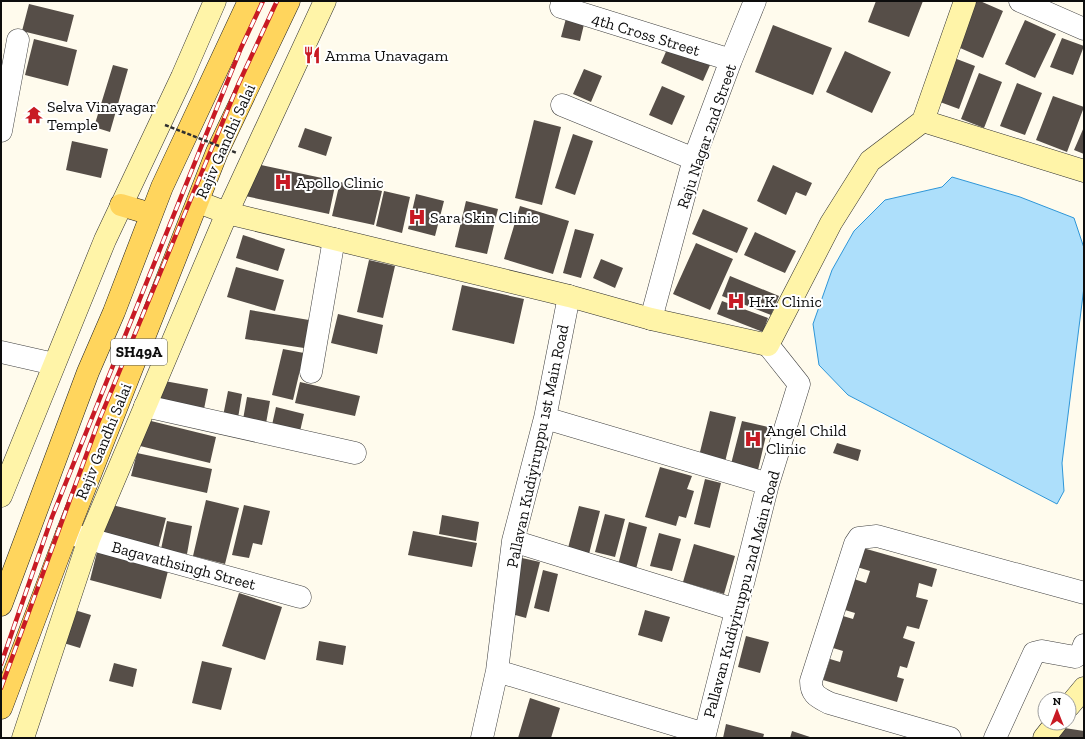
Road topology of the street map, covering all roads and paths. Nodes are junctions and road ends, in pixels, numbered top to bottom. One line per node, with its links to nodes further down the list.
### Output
1 (215, 1): 20 (street)
2 (249, 1): 22 (main road, SH49A)
3 (289, 1): 19 (main road, Rajiv Gandhi Salai / SH49A)
4 (325, 1): 21 (street)
5 (755, 1): 11 (street, Raju Nagar 2nd Street)
6 (965, 1): 13 (street)
7 (1020, 1): 9 (street)
8 (562, 4): 11 (street, 4th Cross Street)
9 (1084, 29)
10 (18, 40): 15 (street)
11 (731, 60): 17 (street, Raju Nagar 2nd Street)
12 (562, 105): 17 (street)
13 (923, 121): 18 (street); 26 (street)
14 (165, 125): 16 (path, bridge)
15 (1, 130)
16 (236, 153)
17 (694, 160): 25 (street, Raju Nagar 2nd Street)
18 (1084, 171)
19 (198, 202): 21 (street); 35 (main road, Rajiv Gandhi Salai / SH49A)
20 (121, 205): 22 (main road); 28 (street)
21 (227, 213): 23 (street); 30 (street)
22 (151, 214): 40 (main road, SH49A)
23 (334, 239): 24 (street); 29 (street)
24 (569, 296): 25 (street); 31 (street, Pallavan Kudiyiruppu 1st Main Road)
25 (651, 319): 26 (street)
26 (768, 345): 33 (street, Pallavan Kudiyiruppu 2nd Main Road)
27 (1, 352): 28 (street)
28 (54, 364): 34 (street)
29 (312, 372)
30 (145, 406): 32 (street); 36 (street)
31 (545, 418): 33 (street); 37 (street, Pallavan Kudiyiruppu 1st Main Road)
32 (355, 453)
33 (768, 484): 41 (street, Pallavan Kudiyiruppu 2nd Main Road)
34 (1, 496)
35 (67, 533): 36 (street, Bagavathsingh Street); 46 (main road, Rajiv Gandhi Salai / SH49A)
36 (89, 539): 39 (street, Bagavathsingh Street); 48 (street)
37 (513, 541): 41 (street); 43 (street, Pallavan Kudiyiruppu 1st Main Road)
38 (1084, 593): 50 (street)
39 (300, 597)
40 (1, 605)
41 (736, 610): 47 (street, Pallavan Kudiyiruppu 2nd Main Road)
42 (1084, 645): 51 (street)
43 (497, 671): 47 (street); 49 (street, Pallavan Kudiyiruppu 1st Main Road)
44 (1084, 688): 45 (street)
45 (1077, 696)
46 (1, 708)
47 (704, 736)
48 (23, 738)
49 (482, 738)
50 (950, 738)
51 (995, 738)

